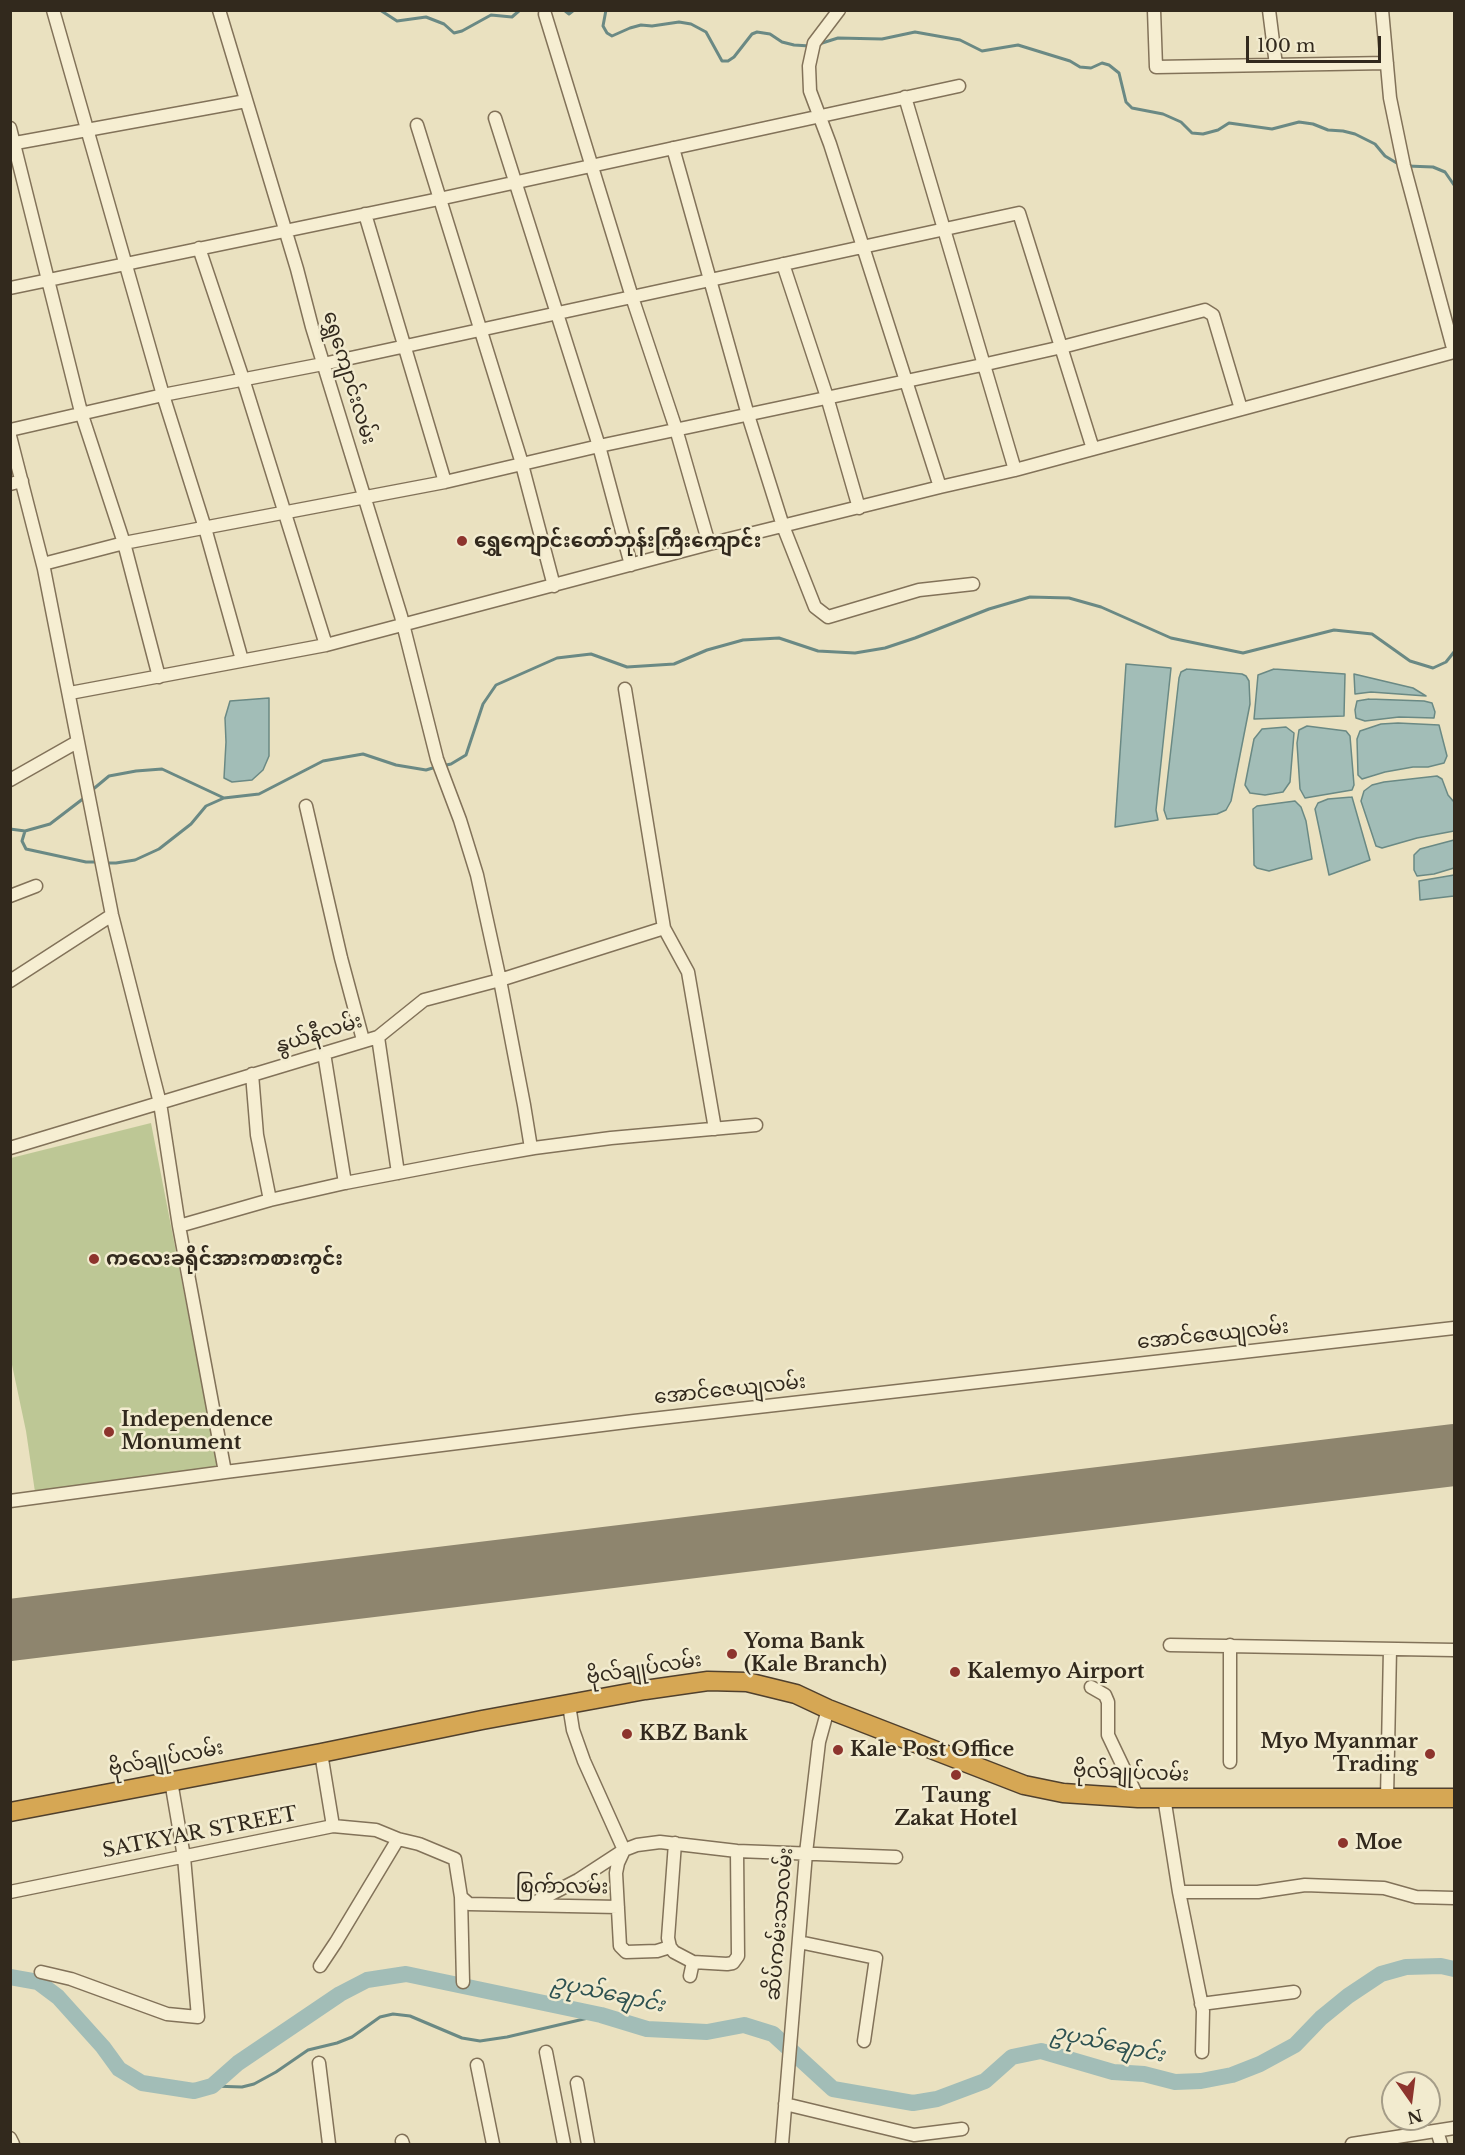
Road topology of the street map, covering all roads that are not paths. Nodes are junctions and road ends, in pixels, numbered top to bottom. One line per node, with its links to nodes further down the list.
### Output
1 (53, 10): 17 (street)
2 (219, 10): 12 (street, ရွှေကျောင်းလမ်း)
3 (839, 10): 13 (street)
4 (1154, 10): 9 (street)
5 (1269, 10): 9 (street)
6 (1382, 10): 8 (street)
7 (545, 14): 20 (street)
8 (1387, 63): 9 (street); 38 (street)
9 (1276, 65)
10 (959, 86): 11 (street)
11 (905, 97): 13 (street); 25 (street)
12 (246, 101): 17 (street); 24 (street, ရွှေကျောင်းလမ်း)
13 (818, 116): 19 (street); 27 (street)
14 (495, 118): 21 (street)
15 (417, 126): 22 (street)
16 (10, 128): 18 (street)
17 (88, 130): 18 (street); 28 (street)
18 (13, 144): 30 (street)
19 (673, 148): 20 (street); 31 (street)
20 (592, 166): 21 (street); 33 (street)
21 (515, 183): 22 (street); 34 (street)
22 (439, 200): 23 (street); 35 (street)
23 (365, 214): 24 (street); 36 (street)
24 (285, 230): 26 (street); 39 (street, ရွှေကျောင်းလမ်း)
25 (945, 230): 27 (street); 37 (street); 40 (street)
26 (199, 248): 28 (street); 41 (street)
27 (863, 248): 29 (street); 42 (street)
28 (125, 264): 30 (street); 43 (street)
29 (783, 264): 31 (street); 44 (street)
30 (49, 280): 32 (street); 46 (street)
31 (711, 280): 33 (street); 47 (street)
32 (10, 288)
33 (632, 297): 34 (street); 48 (street)
34 (555, 313): 35 (street); 51 (street)
35 (481, 330): 36 (street); 53 (street)
36 (403, 347): 39 (street); 56 (street)
37 (1062, 347): 40 (street); 45 (street); 52 (street)
38 (1454, 352): 45 (street)
39 (323, 364): 41 (street); 58 (street, ရွှေကျောင်းလမ်း)
40 (982, 365): 42 (street); 54 (street)
41 (243, 379): 43 (street); 60 (street)
42 (906, 380): 44 (street); 57 (street)
43 (163, 395): 46 (street); 62 (street)
44 (827, 397): 47 (street); 59 (street)
45 (1242, 409): 52 (street)
46 (81, 412): 49 (street); 63 (street)
47 (748, 415): 48 (street); 61 (street)
48 (676, 429): 51 (street); 64 (street)
49 (10, 430)
50 (10, 436): 55 (street)
51 (599, 446): 53 (street); 66 (street)
52 (1093, 449): 54 (street)
53 (521, 464): 56 (street); 68 (street)
54 (1015, 470): 57 (street)
55 (16, 482): 65 (street)
56 (445, 482): 58 (street)
57 (940, 487): 59 (street)
58 (364, 498): 60 (street); 69 (street, ရွှေကျောင်းလမ်း)
59 (859, 508): 61 (street)
60 (285, 513): 62 (street); 70 (street)
61 (783, 526): 64 (street); 67 (street)
62 (205, 528): 63 (street); 71 (street)
63 (124, 543): 65 (street); 72 (street)
64 (709, 544): 66 (street)
65 (43, 564): 74 (street)
66 (631, 565): 68 (street)
67 (973, 584)
68 (554, 586): 69 (street)
69 (404, 625): 70 (street); 82 (street, ရွှေကျောင်းလမ်း)
70 (326, 645): 71 (street)
71 (242, 660): 72 (street)
72 (159, 677): 74 (street)
73 (625, 689): 81 (street)
74 (69, 693): 75 (street)
75 (77, 742): 76 (street); 80 (street)
76 (10, 780)
77 (306, 806): 85 (street)
78 (36, 886): 79 (street)
79 (10, 896)
80 (112, 915): 83 (street); 88 (street)
81 (664, 928): 82 (street, နွယ်နီလမ်း); 90 (street)
82 (500, 980): 84 (street, နွယ်နီလမ်း); 92 (street, ရွှေကျောင်းလမ်း)
83 (10, 981)
84 (378, 1037): 85 (street, နွယ်နီလမ်း); 93 (street)
85 (363, 1040): 86 (street, နွယ်နီလမ်း)
86 (324, 1053): 87 (street, နွယ်နီလမ်း); 94 (street)
87 (252, 1074): 88 (street, နွယ်နီလမ်း); 95 (street)
88 (160, 1102): 91 (street, နွယ်နီလမ်း); 96 (street)
89 (756, 1125): 90 (street)
90 (715, 1129): 92 (street)
91 (10, 1148)
92 (531, 1148): 93 (street)
93 (398, 1173): 94 (street)
94 (345, 1183): 95 (street)
95 (270, 1200): 96 (street)
96 (179, 1226): 98 (street)
97 (1455, 1328): 98 (street, အောင်ဇေယျလမ်း)
98 (225, 1472): 99 (street, အောင်ဇေယျလမ်း)
99 (10, 1501)
100 (1170, 1645): 101 (street)
101 (1230, 1645): 102 (street); 108 (street)
102 (1390, 1649): 103 (street); 112 (street)
103 (1455, 1650)
104 (1091, 1687): 111 (street)
105 (568, 1705): 106 (highway, ဗိုလ်ချုပ်လမ်း); 107 (highway, ဗိုလ်ချုပ်လမ်း); 118 (street)
106 (828, 1709): 111 (highway, ဗိုလ်ချုပ်လမ်း); 120 (street, ဆိပ်ကမ်းသာလမ်း)
107 (321, 1754): 109 (highway, ဗိုလ်ချုပ်လမ်း); 115 (street)
108 (1230, 1762)
109 (171, 1781): 114 (highway, ဗိုလ်ချုပ်လမ်း); 121 (street)
110 (1164, 1797): 111 (highway, ဗိုလ်ချုပ်လမ်း); 112 (highway, ဗိုလ်ချုပ်လမ်း); 124 (street)
111 (1138, 1798)
112 (1387, 1798): 113 (highway, ဗိုလ်ချုပ်လမ်း)
113 (1455, 1798)
114 (10, 1812)
115 (333, 1826): 116 (street, SATKYAR STREET); 121 (street, SATKYAR STREET)
116 (398, 1839): 125 (street); 132 (street)
117 (675, 1844): 118 (street); 119 (street); 130 (street)
118 (624, 1850): 127 (street); 128 (street, စြက်ာလမ်း)
119 (737, 1851): 120 (street); 131 (street)
120 (806, 1853): 122 (street); 129 (street, ဆိပ်ကမ်းသာလမ်း)
121 (184, 1857): 123 (street, SATKYAR STREET); 133 (street)
122 (896, 1857)
123 (10, 1892)
124 (1179, 1892): 126 (street); 137 (street)
125 (461, 1897): 127 (street, စြက်ာလမ်း); 135 (street)
126 (1455, 1898)
127 (530, 1904): 128 (street, စြက်ာလမ်း)
128 (618, 1907): 130 (street)
129 (799, 1942): 138 (street); 144 (street, ဆိပ်ကမ်းသာလမ်း)
130 (670, 1947): 131 (street)
131 (693, 1962): 134 (street)
132 (320, 1966)
133 (41, 1972)
134 (690, 1976)
135 (463, 1982)
136 (1294, 1992): 137 (street)
137 (1201, 2004): 140 (street)
138 (864, 2040)
139 (546, 2052): 151 (street)
140 (1202, 2052)
141 (319, 2063): 149 (street)
142 (477, 2065): 150 (street)
143 (577, 2083): 152 (street)
144 (785, 2104): 145 (street); 153 (street, ဆိပ်ကမ်းသာလမ်း)
145 (962, 2129)
146 (1437, 2131): 154 (street); 155 (street)
147 (10, 2138): 148 (street)
148 (13, 2145)
149 (329, 2145)
150 (493, 2145)
151 (564, 2145)
152 (588, 2145)
153 (782, 2145)
154 (1352, 2145)
155 (1441, 2145)

